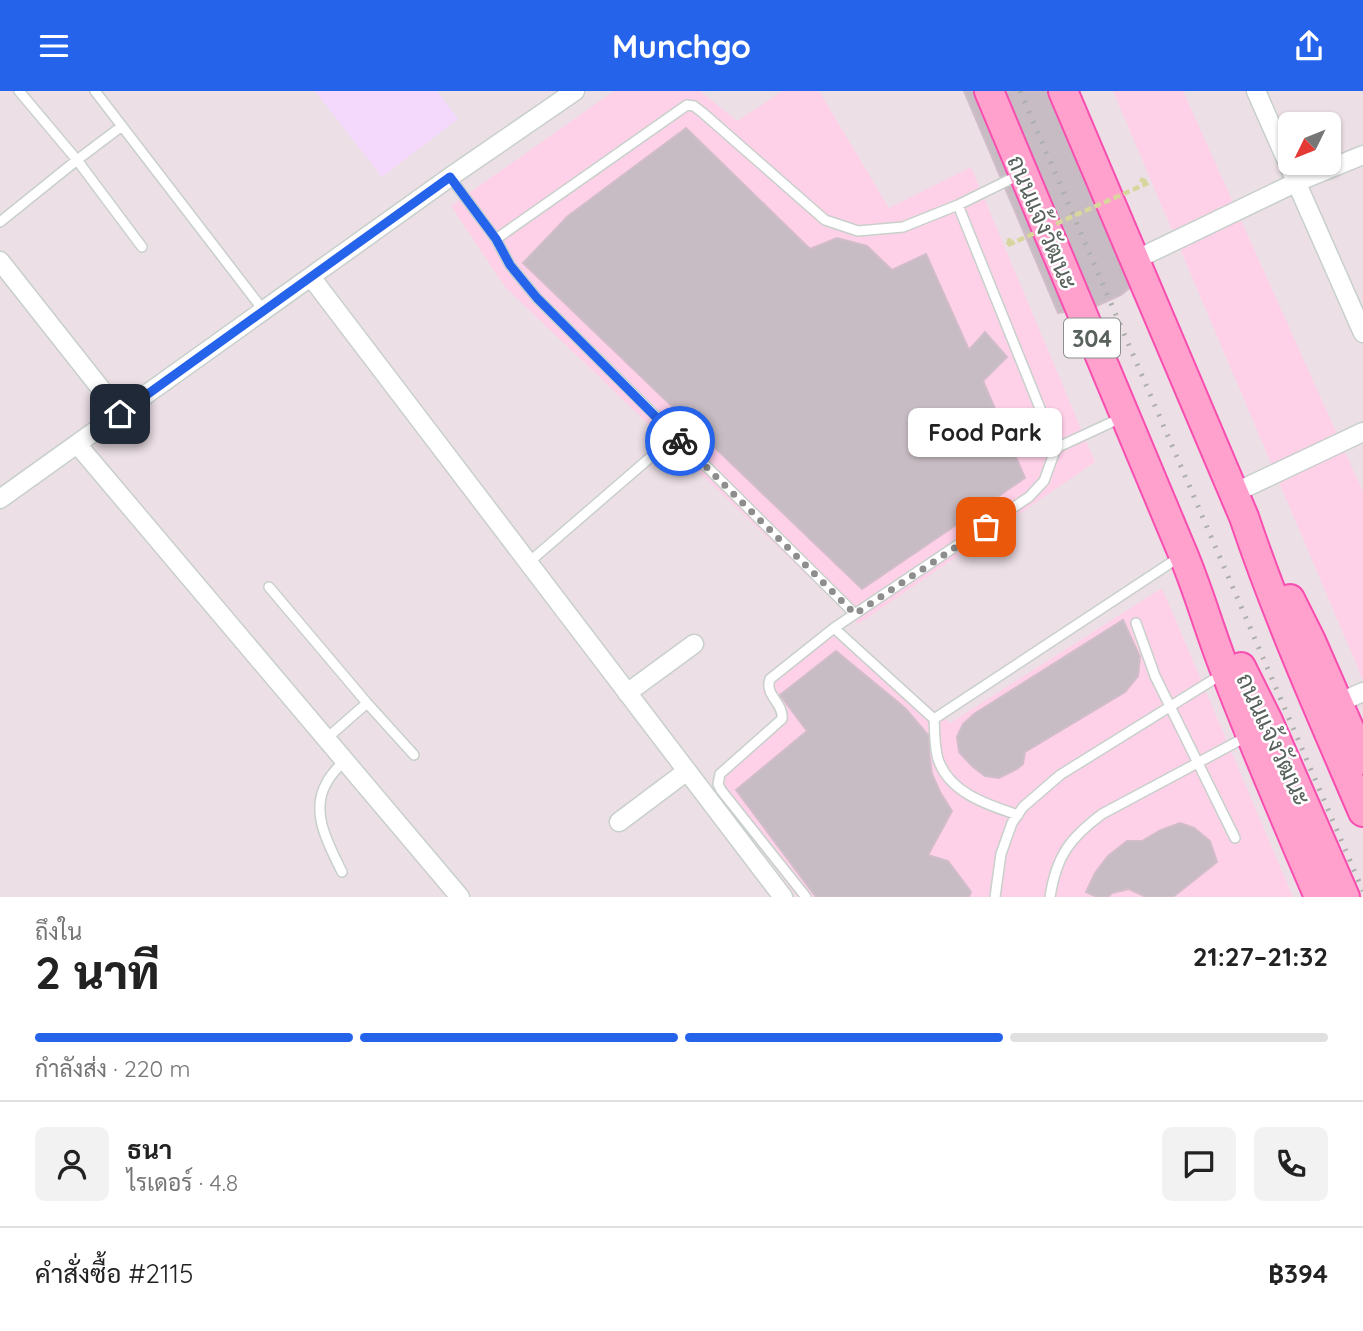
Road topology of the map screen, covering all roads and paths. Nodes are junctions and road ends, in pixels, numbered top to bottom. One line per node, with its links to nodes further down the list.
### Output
1 (19, 91): 9 (lane)
2 (95, 91): 7 (lane)
3 (575, 91): 11 (street)
4 (989, 91): 10 (main road, ถนนแจ้งวัฒนะ / 304)
5 (1063, 91): 19 (main road, ถนนแจ้งวัฒนะ)
6 (1256, 91): 13 (street)
7 (122, 126): 9 (lane); 22 (lane)
8 (1363, 155): 13 (street)
9 (77, 160): 15 (lane); 18 (lane)
10 (1023, 173): 14 (lane); 25 (main road, ถนนแจ้งวัฒนะ / 304)
11 (450, 177): 17 (lane); 21 (street)
12 (1140, 179): 16 (path, bridge)
13 (1297, 182): 19 (street); 23 (street)
14 (958, 205): 17 (lane); 28 (lane)
15 (0, 222)
16 (1010, 238)
17 (496, 239): 36 (lane)
18 (142, 247)
19 (1135, 260): 31 (main road, ถนนแจ้งวัฒนะ)
20 (0, 261): 24 (street)
21 (310, 277): 22 (street); 33 (street)
22 (264, 310): 24 (street)
23 (1363, 333)
24 (120, 414): 27 (street)
25 (1125, 417): 28 (lane); 32 (main road, ถนนแจ้งวัฒนะ / 304)
26 (1363, 432): 31 (street)
27 (77, 445): 30 (street); 47 (street)
28 (1056, 448): 36 (lane)
29 (660, 449): 33 (lane)
30 (0, 499)
31 (1239, 505): 42 (main road, ถนนแจ้งวัฒนะ); 53 (main road, ถนนแจ้งวัฒนะ)
32 (1183, 554): 34 (main road, ถนนแจ้งวัฒนะ / 304); 45 (lane)
33 (528, 563): 41 (street)
34 (1196, 584): 40 (main road, ถนนแจ้งวัฒนะ / 304); 64 (main road, ถนนแจ้งวัฒนะ / 304)
35 (269, 587): 43 (lane)
36 (855, 614): 38 (lane)
37 (1136, 623): 44 (lane)
38 (834, 628): 45 (lane); 60 (lane)
39 (694, 644): 41 (street)
40 (1226, 672): 44 (lane); 46 (main road, ถนนแจ้งวัฒนะ / 304)
41 (627, 693): 52 (street)
42 (1351, 698): 50 (main road, ถนนแจ้งวัฒนะ)
43 (368, 703): 47 (lane); 48 (lane)
44 (1170, 707): 51 (lane); 54 (lane)
45 (934, 719): 54 (lane)
46 (1251, 734): 51 (lane); 63 (main road, ถนนแจ้งวัฒนะ / 304)
47 (326, 739): 49 (street)
48 (414, 755)
49 (344, 760): 57 (lane); 58 (street)
50 (1363, 760)
51 (1199, 764): 56 (lane); 62 (lane)
52 (687, 771): 55 (street); 59 (street)
53 (1363, 812)
54 (1018, 815): 61 (lane)
55 (619, 822)
56 (1235, 838)
57 (342, 872)
58 (460, 897)
59 (783, 897)
60 (806, 897)
61 (995, 897)
62 (1049, 897)
63 (1319, 897)
64 (1345, 897)

